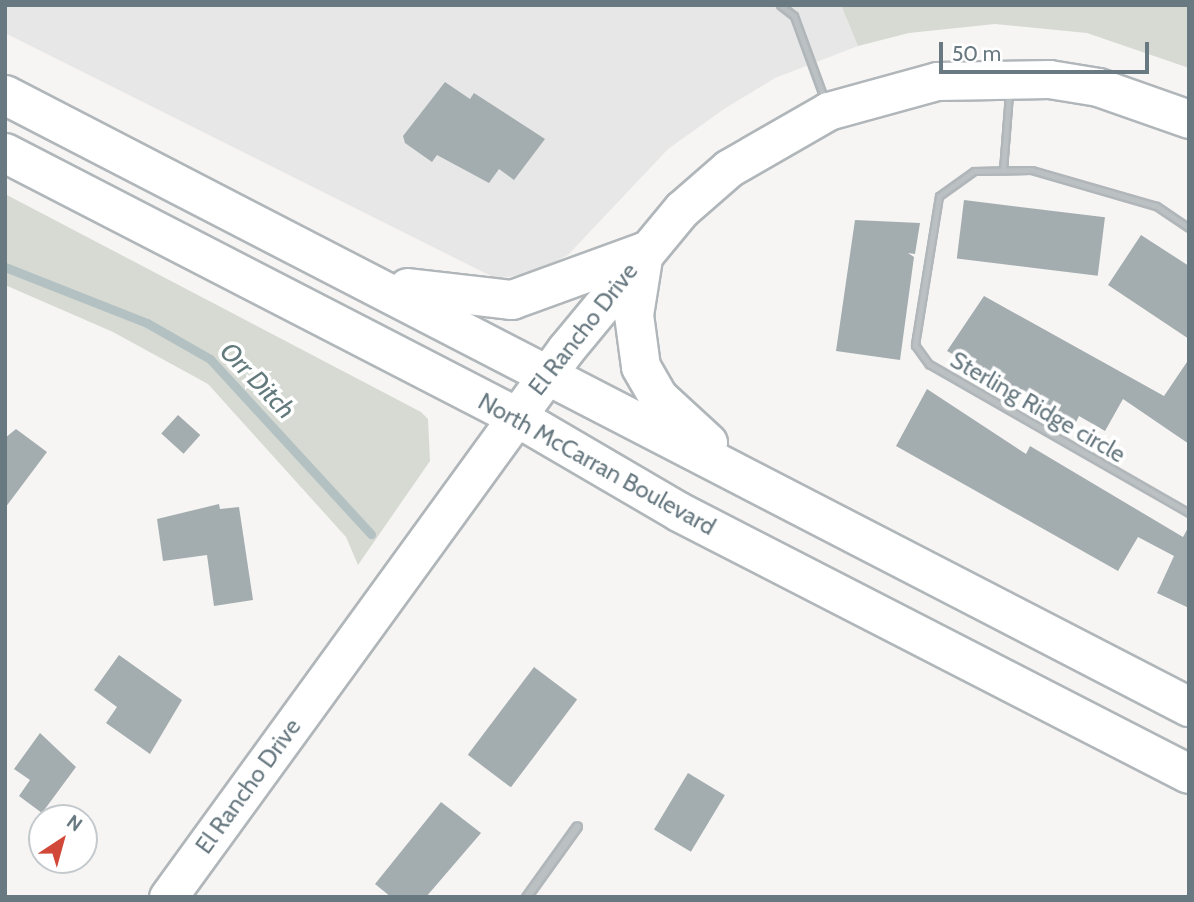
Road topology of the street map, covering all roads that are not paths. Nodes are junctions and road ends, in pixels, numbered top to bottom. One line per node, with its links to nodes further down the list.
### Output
1 (780, 5): 4 (lane)
2 (1010, 78): 4 (main road, El Rancho Drive); 5 (main road, El Rancho Drive); 7 (lane)
3 (5, 95): 10 (main road)
4 (828, 111): 9 (main road, El Rancho Drive)
5 (1189, 119)
6 (5, 153): 12 (main road, North McCarran Boulevard)
7 (1003, 170): 8 (lane, Sterling Ridge circle); 15 (lane, Sterling Ridge circle)
8 (1189, 228)
9 (644, 252): 10 (main road); 11 (main road, El Rancho Drive); 13 (main road)
10 (361, 278): 11 (main road)
11 (547, 375): 12 (main road, El Rancho Drive); 13 (main road)
12 (515, 416): 17 (main road, North McCarran Boulevard); 19 (main road, El Rancho Drive)
13 (745, 478): 16 (main road)
14 (1189, 502): 15 (lane)
15 (1186, 511)
16 (1189, 707)
17 (1189, 774)
18 (577, 826): 20 (street)
19 (168, 897)
20 (526, 897)

